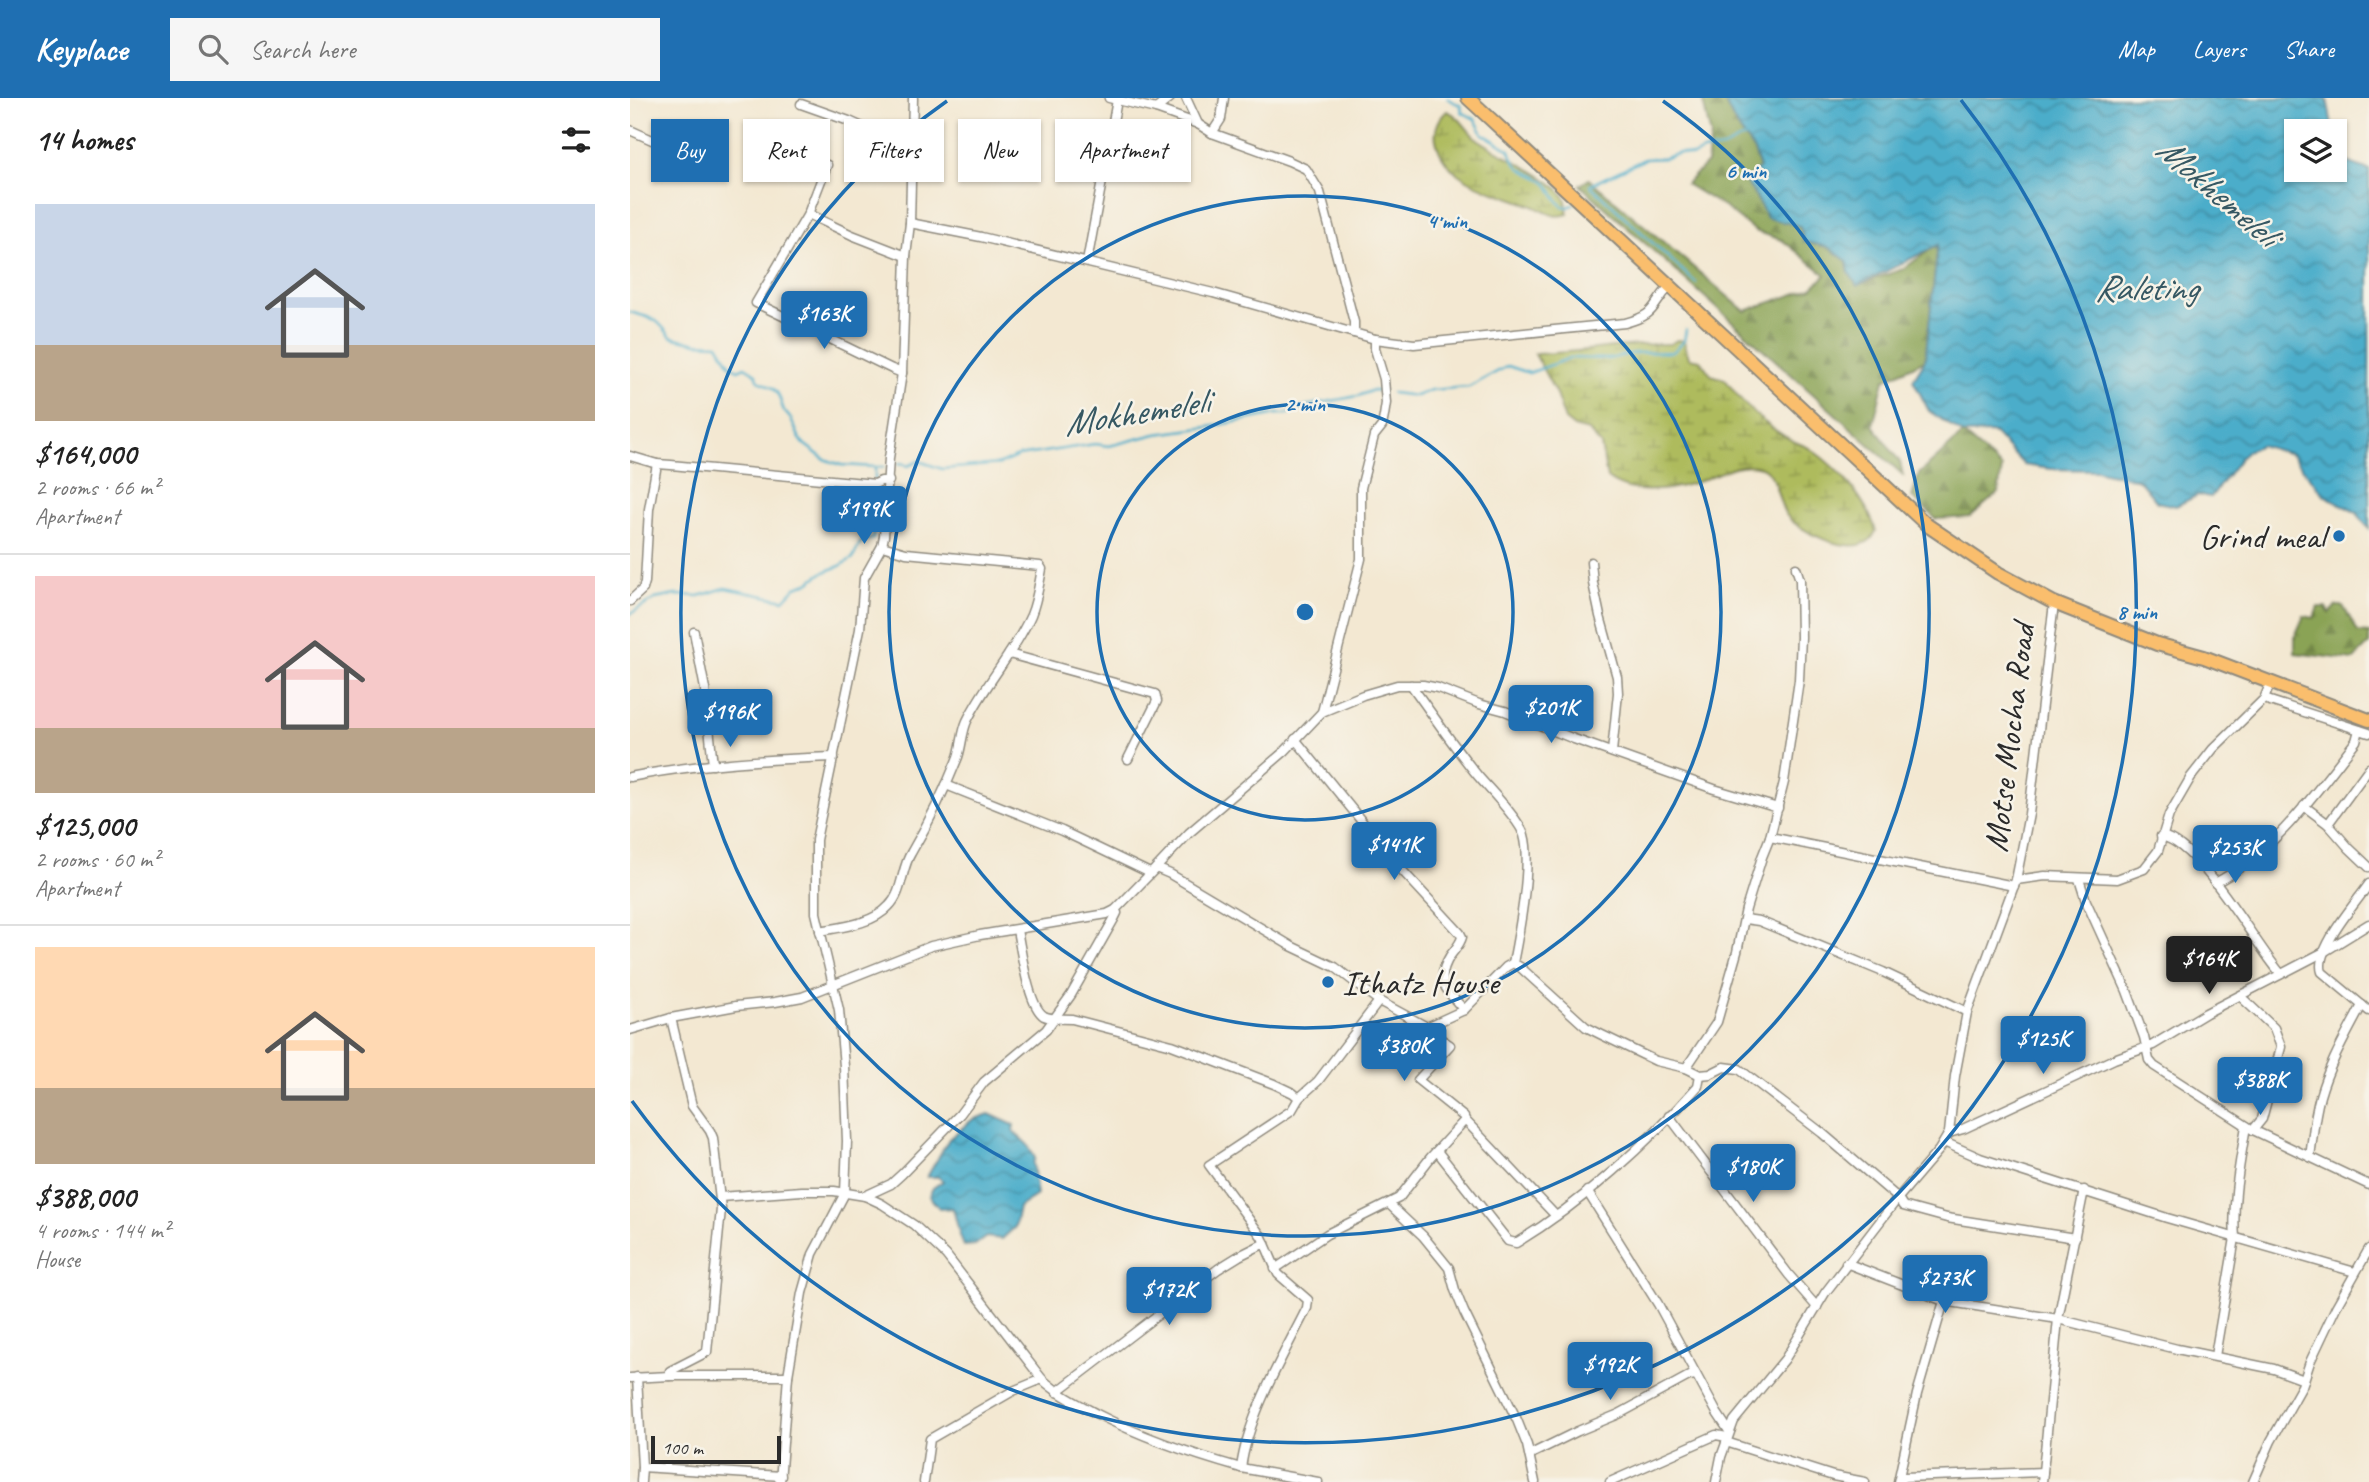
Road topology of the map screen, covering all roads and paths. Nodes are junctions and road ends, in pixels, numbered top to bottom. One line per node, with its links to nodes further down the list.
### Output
1 (913, 98): 10 (street)
2 (1170, 98): 8 (street)
3 (1186, 98): 11 (street)
4 (1224, 98): 13 (street)
5 (1468, 98): 21 (main road)
6 (1113, 99): 8 (street); 20 (street)
7 (801, 104): 9 (street)
8 (1156, 109): 11 (street)
9 (844, 119)
10 (912, 119)
11 (1198, 124): 13 (street)
12 (630, 130): 14 (street)
13 (1212, 133): 22 (street)
14 (651, 139)
15 (820, 182): 17 (street)
16 (911, 182): 18 (street)
17 (808, 214): 19 (street); 24 (street)
18 (910, 223): 19 (street); 20 (street)
19 (906, 257): 24 (street)
20 (1087, 262): 22 (street)
21 (1670, 286): 23 (street); 32 (main road)
22 (1354, 333): 23 (street)
23 (1376, 339): 38 (street)
24 (902, 373): 27 (street)
25 (630, 456): 26 (street)
26 (656, 464): 27 (street); 31 (street)
27 (889, 481): 28 (street)
28 (883, 546): 34 (street); 43 (street)
29 (1591, 562): 42 (street)
30 (1796, 568): 50 (street)
31 (630, 601)
32 (2054, 603): 35 (main road); 57 (street, Motse Mocha Road)
33 (694, 632): 45 (street)
34 (1009, 654): 44 (street); 48 (street)
35 (2271, 682): 37 (street, Motse Mocha Road); 39 (main road)
36 (1411, 685): 38 (street); 42 (street); 66 (street)
37 (2264, 699): 39 (street); 52 (street, Motse Mocha Road)
38 (1322, 712): 41 (street)
39 (2364, 725): 40 (street); 49 (street)
40 (2369, 733)
41 (1295, 739): 55 (street); 72 (street)
42 (1612, 751): 50 (street)
43 (834, 757): 45 (street); 64 (street)
44 (1128, 759)
45 (713, 765): 47 (street)
46 (2369, 768): 51 (street)
47 (630, 777)
48 (946, 785): 55 (street); 64 (street)
49 (2304, 806): 51 (street); 58 (street)
50 (1778, 808): 53 (street)
51 (2328, 824): 54 (street)
52 (2161, 836): 56 (street, Motse Mocha Road); 58 (street)
53 (1770, 837): 57 (street); 61 (street)
54 (2369, 867)
55 (1153, 870): 60 (street); 70 (street)
56 (2079, 878): 57 (street, Motse Mocha Road); 78 (street)
57 (2015, 883): 73 (street, Motse Mocha Road)
58 (2216, 884): 67 (street)
59 (2369, 884): 65 (street)
60 (1115, 910): 63 (street); 75 (street)
61 (1745, 919): 73 (street); 79 (street)
62 (2369, 924): 65 (street)
63 (1017, 930): 68 (street); 75 (street)
64 (820, 931): 68 (street)
65 (2322, 953): 67 (street); 71 (street)
66 (1513, 963): 72 (street); 79 (street)
67 (2281, 974): 69 (street)
68 (832, 985): 74 (street); 92 (street)
69 (2240, 996): 78 (street); 84 (street)
70 (1379, 1001): 76 (street); 81 (street)
71 (2365, 1008): 88 (street)
72 (1464, 1010): 76 (street)
73 (1967, 1012): 85 (street, Motse Mocha Road)
74 (671, 1018): 77 (street); 93 (street)
75 (1055, 1018): 81 (street); 94 (street)
76 (1427, 1027): 83 (street)
77 (630, 1030)
78 (2146, 1046): 84 (street); 85 (street)
79 (1686, 1068): 80 (street)
80 (1700, 1075): 82 (street); 95 (street)
81 (1298, 1098): 100 (street)
82 (1669, 1116): 91 (street); 106 (street)
83 (1465, 1120): 87 (street); 97 (street)
84 (2250, 1128): 88 (street); 99 (street)
85 (1948, 1133): 86 (street, Motse Mocha Road)
86 (1944, 1142): 90 (street); 95 (street, Motse Mocha Road)
87 (1437, 1151): 96 (street); 97 (street)
88 (2310, 1157): 89 (street)
89 (2369, 1185)
90 (2084, 1190): 98 (street); 99 (street)
91 (1587, 1191): 97 (street); 109 (street)
92 (845, 1193): 93 (street); 94 (street); 111 (street)
93 (720, 1196): 110 (street)
94 (865, 1196): 113 (street)
95 (1898, 1198): 98 (street); 102 (street, Motse Mocha Road)
96 (1389, 1205): 103 (street); 117 (street)
97 (1556, 1216)
98 (2075, 1238): 107 (street)
99 (2235, 1238): 104 (street); 108 (street)
100 (1265, 1243): 103 (street); 115 (street)
101 (2369, 1249): 104 (street)
102 (1846, 1264): 105 (street); 106 (street, Motse Mocha Road)
103 (1275, 1269): 119 (street)
104 (2355, 1272): 114 (street)
105 (1944, 1301): 107 (street); 122 (street)
106 (1817, 1307): 116 (street, Motse Mocha Road)
107 (2058, 1319): 108 (street); 120 (street)
108 (2215, 1356): 114 (street)
109 (1696, 1375): 116 (street); 117 (street)
110 (670, 1376): 111 (street); 112 (street)
111 (789, 1377): 121 (street)
112 (634, 1378): 118 (street)
113 (1042, 1379): 115 (street); 124 (street)
114 (2304, 1380): 131 (street)
115 (1058, 1392): 119 (street)
116 (1728, 1436): 127 (street); 128 (street); 129 (street)
117 (1529, 1455): 126 (street)
118 (642, 1467): 121 (street); 123 (street)
119 (1241, 1468): 125 (street)
120 (2043, 1472): 122 (street); 130 (street)
121 (780, 1479)
122 (1898, 1481)
123 (641, 1482)
124 (924, 1482)
125 (1318, 1482)
126 (1535, 1482)
127 (1610, 1482)
128 (1716, 1482)
129 (1865, 1482)
130 (2042, 1482)
131 (2253, 1482)

